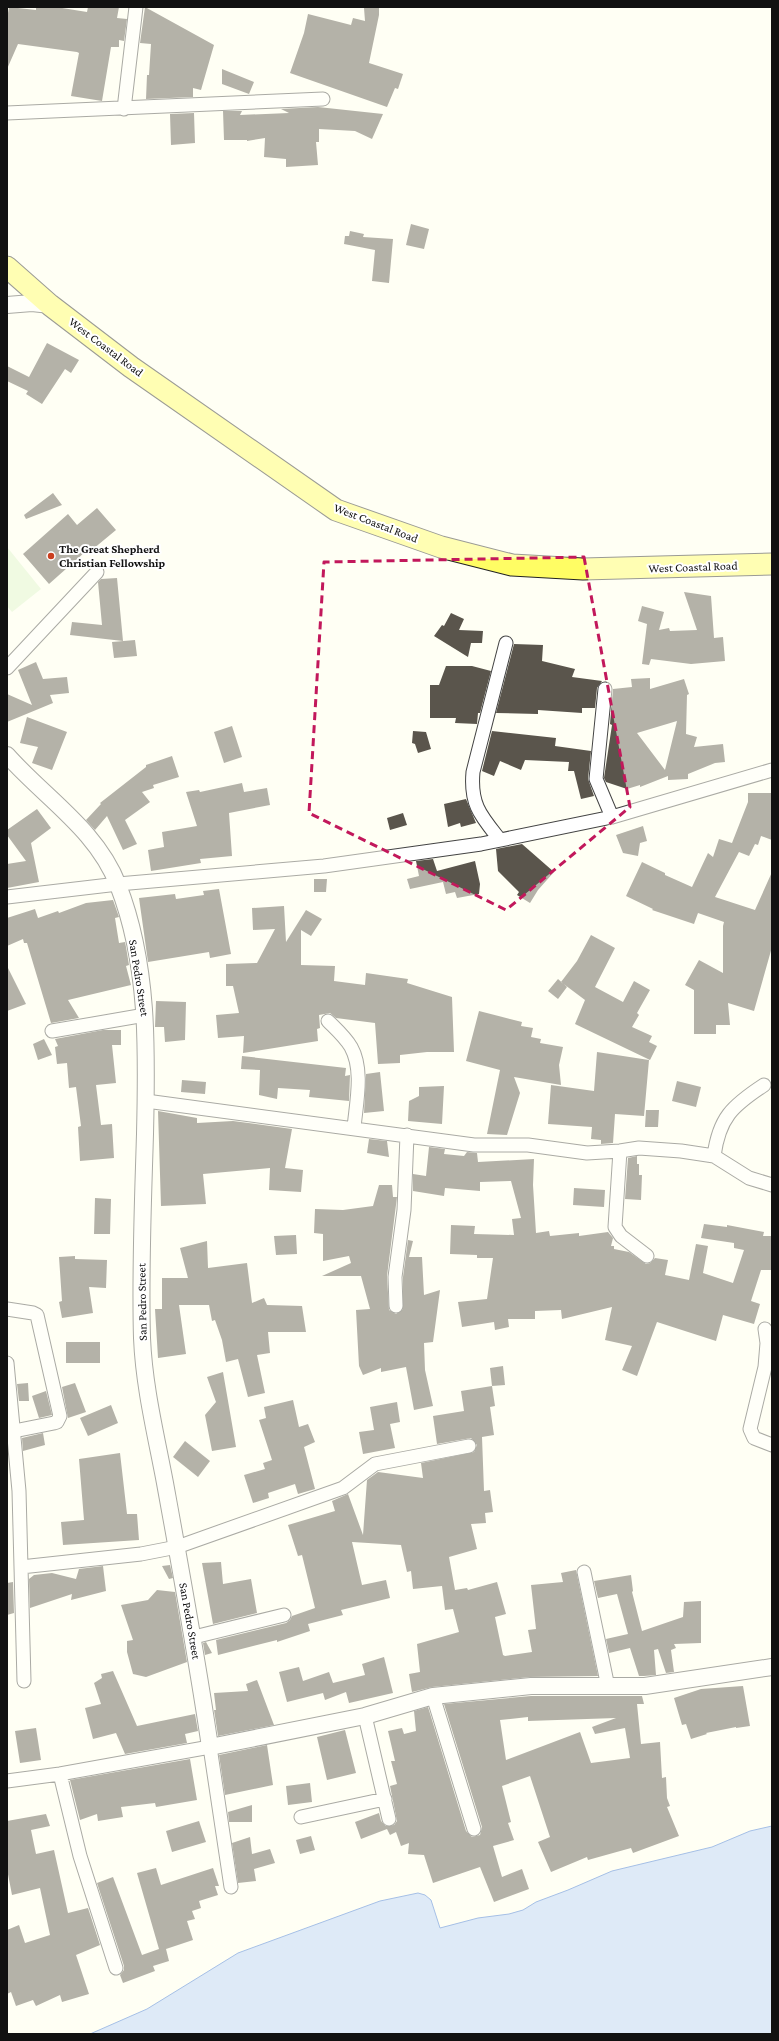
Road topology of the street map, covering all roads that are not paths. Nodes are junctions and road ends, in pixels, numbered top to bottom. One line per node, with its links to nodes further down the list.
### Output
1 (136, 7): 3 (street)
2 (323, 99): 3 (street)
3 (124, 109): 4 (street)
4 (7, 113)
5 (7, 267): 7 (main road, West Coastal Road)
6 (7, 305): 7 (street)
7 (50, 305): 8 (main road, West Coastal Road)
8 (772, 564)
9 (97, 572): 11 (street)
10 (506, 643): 16 (street)
11 (7, 668)
12 (604, 689): 15 (street)
13 (7, 755): 17 (street, San Pedro Street)
14 (772, 770): 15 (street)
15 (612, 817): 16 (street)
16 (500, 840): 17 (street)
17 (118, 884): 18 (street); 19 (street, San Pedro Street)
18 (7, 896)
19 (145, 1015): 21 (street); 23 (street, San Pedro Street)
20 (328, 1021): 24 (street)
21 (52, 1031)
22 (764, 1085): 27 (street)
23 (146, 1102): 24 (street); 37 (street, San Pedro Street)
24 (354, 1128): 25 (street)
25 (407, 1135): 26 (street); 30 (street)
26 (620, 1151): 27 (street); 29 (street)
27 (714, 1156): 28 (street)
28 (772, 1185)
29 (647, 1256)
30 (396, 1306)
31 (7, 1308): 34 (street)
32 (765, 1329): 35 (street)
33 (7, 1362): 34 (street)
34 (14, 1431): 38 (street)
35 (772, 1445)
36 (469, 1446): 37 (street)
37 (177, 1547): 38 (street); 41 (street, San Pedro Street)
38 (22, 1567): 43 (street)
39 (584, 1572): 44 (street)
40 (284, 1615): 41 (street)
41 (194, 1637): 47 (street, San Pedro Street)
42 (772, 1667): 44 (street)
43 (24, 1681)
44 (608, 1687): 45 (street)
45 (433, 1696): 46 (street); 53 (street)
46 (365, 1716): 47 (street); 50 (street)
47 (210, 1747): 48 (street); 54 (street, San Pedro Street)
48 (60, 1774): 49 (street); 55 (street)
49 (7, 1781)
50 (385, 1799): 51 (street); 52 (street)
51 (301, 1817)
52 (389, 1819)
53 (474, 1829)
54 (231, 1887)
55 (116, 1968)

